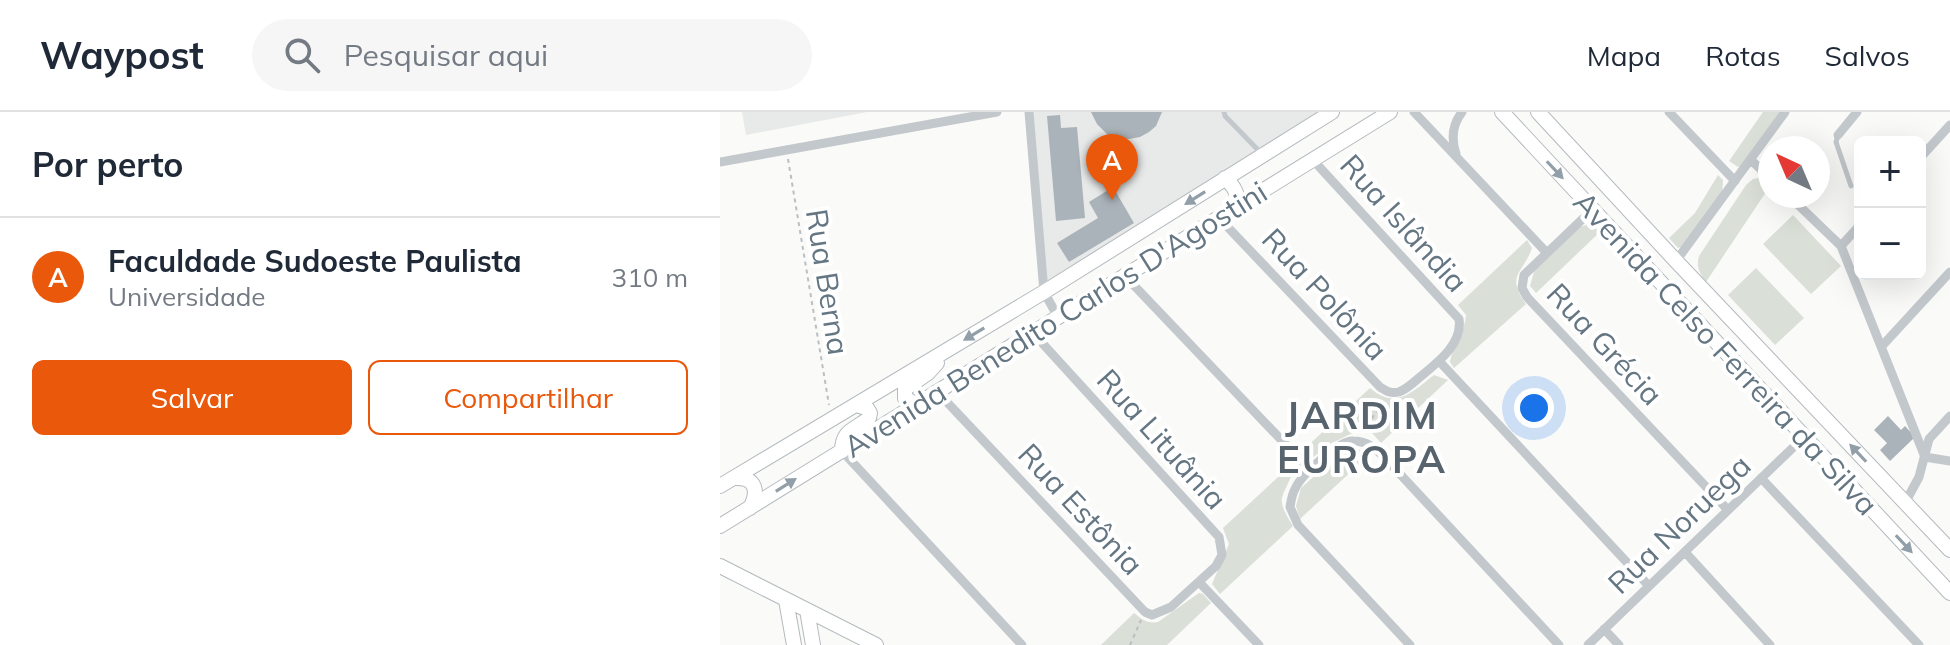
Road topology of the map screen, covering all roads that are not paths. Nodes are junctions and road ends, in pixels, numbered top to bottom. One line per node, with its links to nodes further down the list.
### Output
1 (997, 112): 20 (street)
2 (1029, 112): 36 (street)
3 (1224, 112): 16 (lane)
4 (1332, 112): 16 (main road, Avenida Benedito Carlos D'Agostini)
5 (1390, 112): 18 (main road, Avenida Benedito Carlos D'Agostini)
6 (1414, 112): 17 (street)
7 (1462, 112): 17 (street)
8 (1502, 112): 28 (main road, Avenida Celso Ferreira da Silva, one-way to 28)
9 (1538, 112): 33 (main road, Avenida Celso Ferreira da Silva)
10 (1669, 112): 24 (street)
11 (1785, 112): 19 (street)
12 (1857, 112): 14 (street)
13 (1950, 125): 15 (street)
14 (1838, 135): 25 (lane)
15 (1926, 151)
16 (1264, 156): 22 (main road, Avenida Benedito Carlos D'Agostini); 23 (main road)
17 (1457, 158): 32 (street)
18 (1313, 160): 23 (main road, Avenida Benedito Carlos D'Agostini); 44 (street, Rua Islândia)
19 (1751, 160): 21 (street); 24 (street)
20 (720, 162)
21 (1758, 167)
22 (1225, 178): 26 (main road); 36 (main road, Avenida Benedito Carlos D'Agostini, one-way to 36)
23 (1282, 178): 26 (main road, Avenida Benedito Carlos D'Agostini)
24 (1735, 181): 33 (street)
25 (1851, 186)
26 (1239, 205): 29 (main road, Avenida Benedito Carlos D'Agostini)
27 (1801, 208): 31 (street)
28 (1592, 210): 32 (street, Rua Grécia); 39 (main road, Avenida Celso Ferreira da Silva)
29 (1219, 218): 35 (main road, Avenida Benedito Carlos D'Agostini); 44 (street, Rua Polônia)
30 (1854, 232): 31 (street)
31 (1841, 246): 42 (street)
32 (1547, 253): 60 (street, Rua Grécia)
33 (1676, 261): 37 (main road, Avenida Celso Ferreira da Silva)
34 (1950, 272): 42 (street)
35 (1125, 276): 38 (main road, Avenida Benedito Carlos D'Agostini); 54 (street)
36 (1044, 292): 38 (street); 43 (main road, Avenida Benedito Carlos D'Agostini, one-way to 43)
37 (1719, 305): 39 (main road); 41 (main road, Avenida Celso Ferreira da Silva)
38 (1058, 317): 40 (main road, Avenida Benedito Carlos D'Agostini)
39 (1700, 325): 45 (main road, Avenida Celso Ferreira da Silva)
40 (1033, 333): 46 (main road, Avenida Benedito Carlos D'Agostini); 65 (street, Rua Lituânia)
41 (1755, 344): 45 (main road); 58 (main road, Avenida Celso Ferreira da Silva, one-way to 41)
42 (1882, 346): 52 (street)
43 (939, 355): 47 (main road, Avenida Benedito Carlos D'Agostini); 48 (main road)
44 (1439, 361): 66 (street)
45 (1736, 364): 50 (main road, Avenida Celso Ferreira da Silva)
46 (935, 393): 48 (main road, Avenida Benedito Carlos D'Agostini); 65 (street, Rua Estônia)
47 (856, 405): 51 (main road); 55 (main road, Avenida Benedito Carlos D'Agostini)
48 (917, 405): 51 (main road, Avenida Benedito Carlos D'Agostini)
49 (1950, 416): 52 (street)
50 (1804, 437): 56 (street, Rua Noruega); 67 (main road, Avenida Celso Ferreira da Silva, one-way to 67)
51 (842, 451): 59 (main road, Avenida Benedito Carlos D'Agostini, one-way to 51); 74 (street)
52 (1925, 457): 53 (street); 58 (street)
53 (1950, 461)
54 (1310, 470): 76 (street); 77 (street)
55 (735, 478): 57 (main road, Avenida Benedito Carlos D'Agostini); 59 (main road)
56 (1761, 478): 60 (street, Rua Noruega); 81 (street)
57 (720, 486)
58 (1905, 503): 62 (main road, Avenida Celso Ferreira da Silva)
59 (750, 508): 61 (main road, Avenida Benedito Carlos D'Agostini)
60 (1728, 510): 63 (street, Rua Noruega)
61 (720, 526)
62 (1950, 550)
63 (1685, 552): 66 (street, Rua Noruega); 80 (street)
64 (720, 566): 68 (main road)
65 (1199, 582): 75 (street)
66 (1649, 586): 70 (street, Rua Noruega)
67 (1950, 593)
68 (786, 600): 69 (main road); 71 (main road)
69 (807, 610): 72 (main road); 73 (main road)
70 (1604, 629): 78 (street, Rua Noruega); 79 (street)
71 (794, 645)
72 (811, 645)
73 (876, 645)
74 (1022, 645)
75 (1259, 645)
76 (1410, 645)
77 (1559, 645)
78 (1588, 645)
79 (1619, 645)
80 (1770, 645)
81 (1919, 645)

